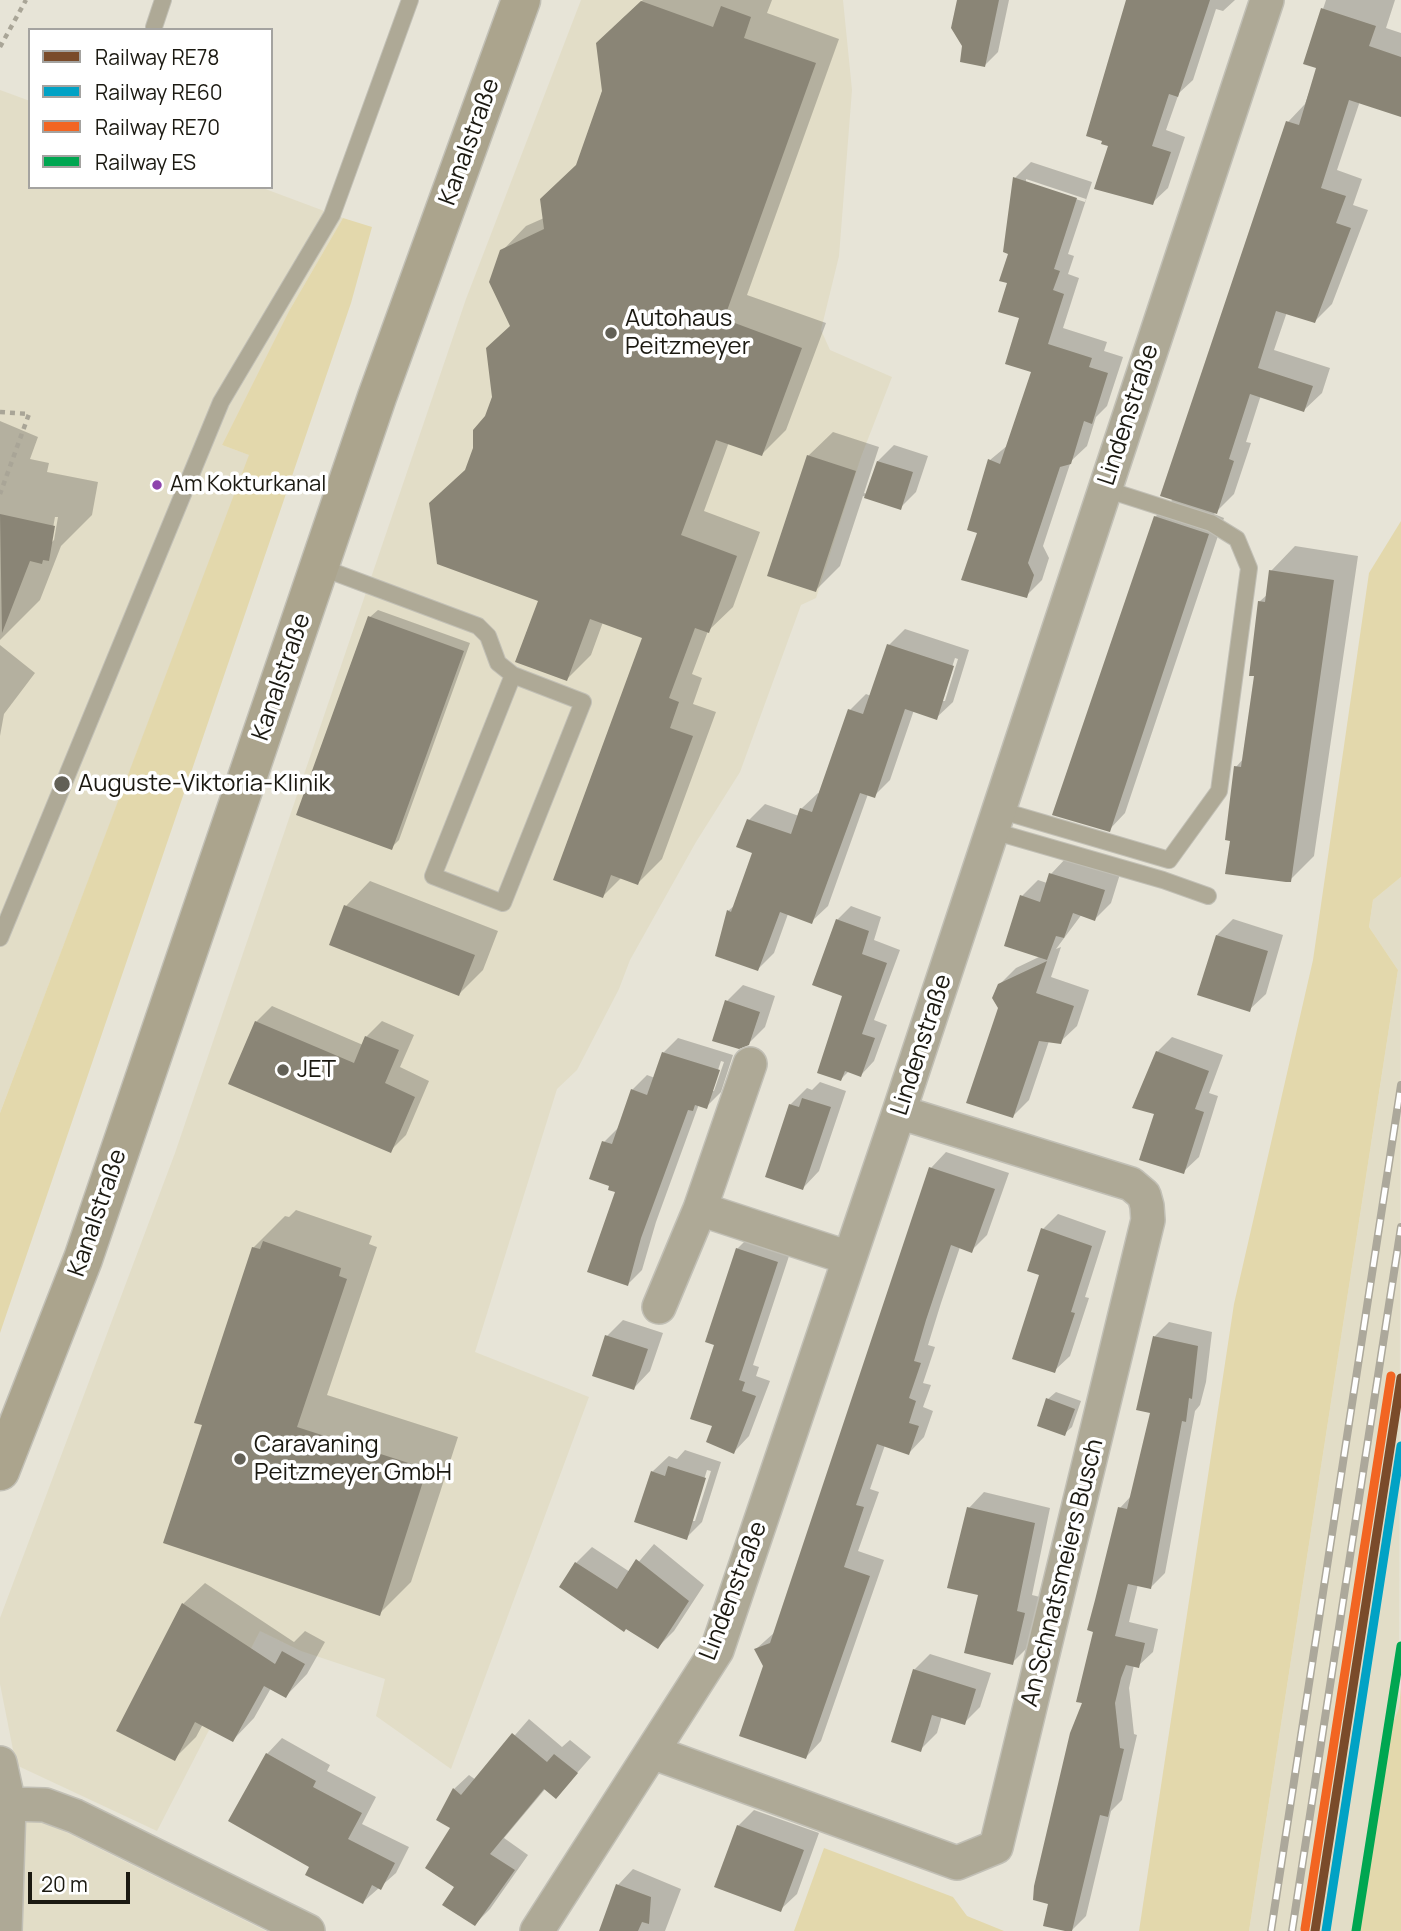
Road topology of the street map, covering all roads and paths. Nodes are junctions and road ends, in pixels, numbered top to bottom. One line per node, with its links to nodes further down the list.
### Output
1 (26, 0): 7 (path)
2 (163, 0): 6 (lane)
3 (410, 0): 15 (lane)
4 (521, 0): 11 (main road, Kanalstraße)
5 (1267, 0): 9 (street, Lindenstraße)
6 (154, 27)
7 (0, 47)
8 (0, 412): 10 (path)
9 (1104, 489): 13 (street, Lindenstraße); 13 (lane)
10 (0, 494)
11 (320, 567): 12 (lane); 21 (main road, Kanalstraße)
12 (513, 675): 12 (lane)
13 (996, 820): 14 (lane); 17 (street, Lindenstraße)
14 (1208, 897)
15 (0, 938)
16 (750, 1064): 18 (street)
17 (899, 1112): 19 (street, Lindenstraße); 22 (street, An Schnatsmeiers Busch)
18 (700, 1209): 19 (street); 20 (street)
19 (849, 1258): 22 (street, Lindenstraße)
20 (659, 1307)
21 (0, 1471)
22 (652, 1752): 27 (street, Lindenstraße)
23 (0, 1763): 24 (street)
24 (9, 1804): 25 (street); 26 (street)
25 (5, 1931)
26 (308, 1931)
27 (537, 1931)

